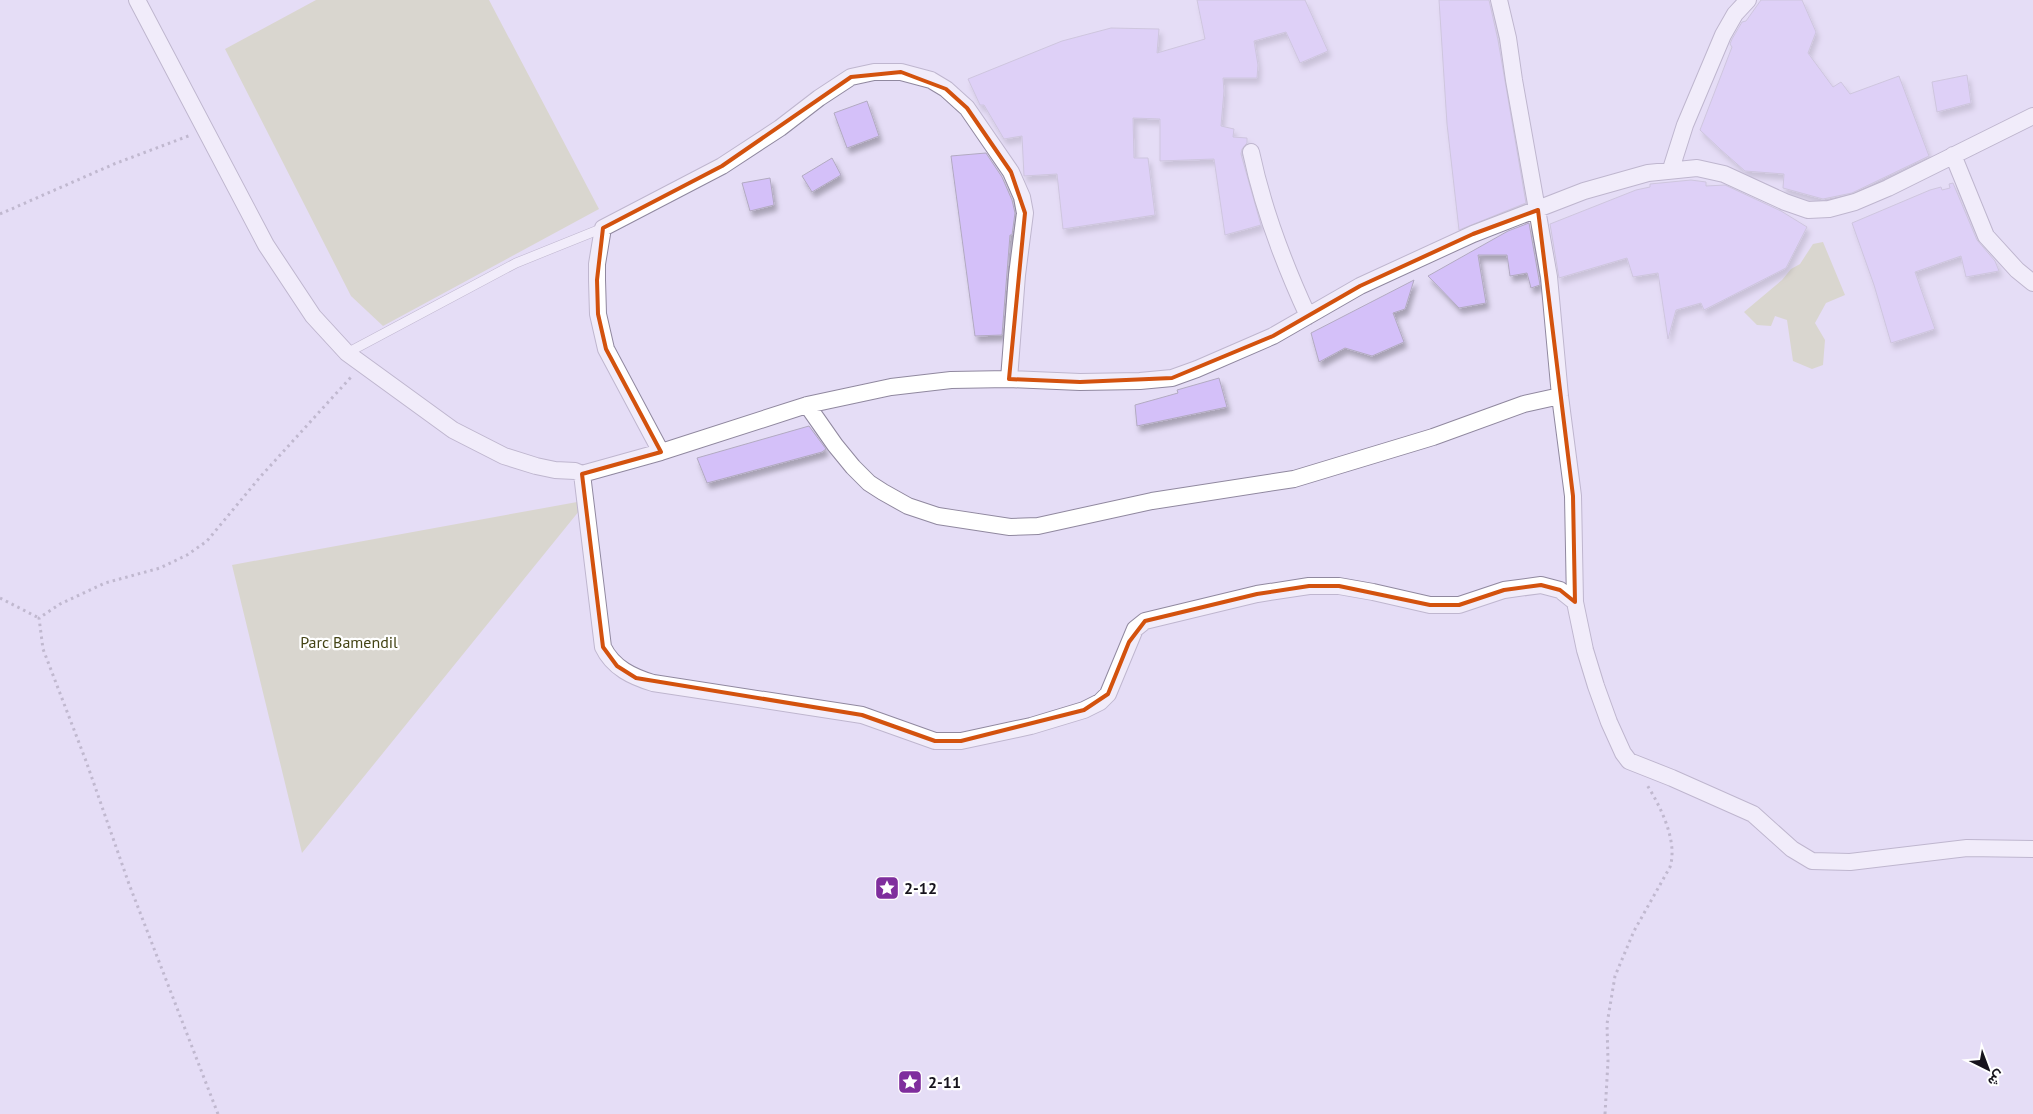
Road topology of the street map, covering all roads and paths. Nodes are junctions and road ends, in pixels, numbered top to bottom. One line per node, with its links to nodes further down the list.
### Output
1 (137, 0): 5 (street)
2 (1499, 0): 9 (street)
3 (1748, 0): 8 (street)
4 (2033, 116): 7 (street)
5 (206, 129): 10 (path); 14 (street)
6 (1251, 152): 13 (street)
7 (1953, 155): 8 (street); 12 (street)
8 (1671, 169): 9 (street)
9 (1538, 210): 13 (street); 17 (street)
10 (0, 214)
11 (603, 228): 14 (lane); 16 (street); 19 (street)
12 (2033, 283)
13 (1308, 316): 16 (street)
14 (346, 353): 15 (street)
15 (362, 366): 20 (street); 23 (path)
16 (1009, 379): 18 (street)
17 (1560, 396): 18 (street); 22 (street)
18 (807, 405): 19 (street)
19 (661, 452): 20 (street)
20 (582, 474): 22 (street)
21 (0, 598): 23 (path)
22 (1575, 602): 24 (street)
23 (39, 618): 26 (path)
24 (1629, 761): 25 (street); 27 (path)
25 (2033, 849)
26 (218, 1114)
27 (1605, 1114)

